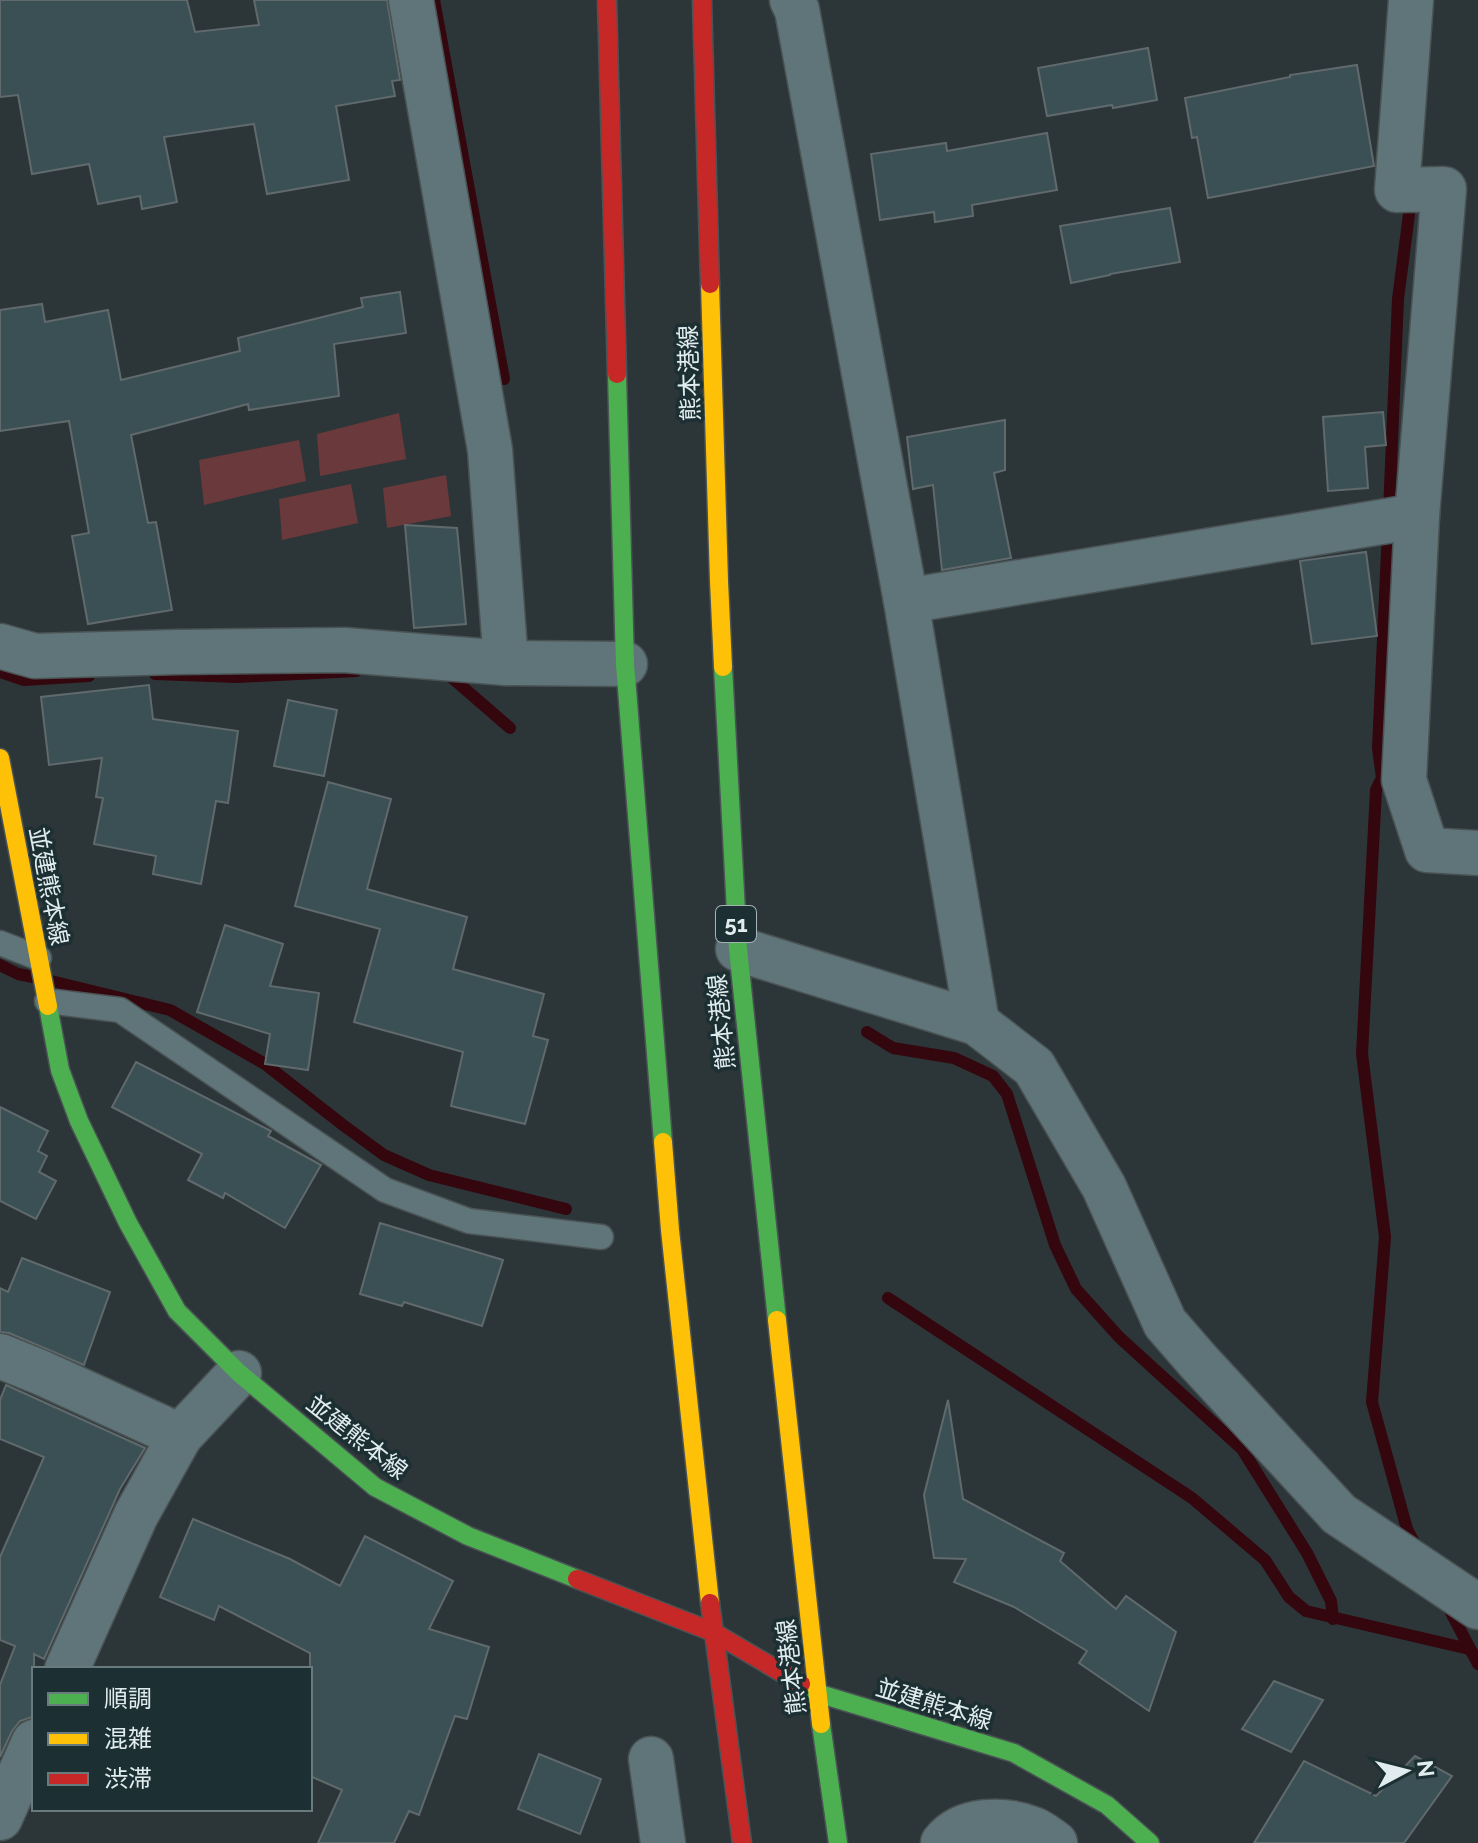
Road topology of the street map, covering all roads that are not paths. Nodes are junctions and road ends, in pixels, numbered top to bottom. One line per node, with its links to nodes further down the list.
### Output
1 (411, 0): 9 (street)
2 (607, 0): 10 (main road)
3 (702, 0): 14 (main road, 熊本港線 / 51)
4 (792, 0): 7 (street)
5 (1411, 0): 6 (street)
6 (1417, 516): 7 (street); 12 (street)
7 (906, 601): 17 (street)
8 (0, 646): 9 (street)
9 (506, 663): 10 (street)
10 (625, 664): 23 (main road)
11 (0, 758): 15 (main road, 並建熊本線)
12 (1478, 853)
13 (0, 943): 15 (lane)
14 (738, 949): 17 (street); 25 (main road, 熊本港線 / 51)
15 (39, 960): 16 (main road, 並建熊本線)
16 (46, 999): 18 (lane); 20 (main road, 並建熊本線)
17 (977, 1023): 22 (street)
18 (601, 1237)
19 (0, 1356): 21 (street)
20 (239, 1373): 21 (street); 23 (main road, 並建熊本線)
21 (180, 1436): 24 (street)
22 (1478, 1607)
23 (713, 1632): 25 (main road, 並建熊本線); 30 (main road)
24 (68, 1667)
25 (817, 1693): 31 (main road, 熊本港線 / 51); 34 (main road, 並建熊本線)
26 (32, 1746): 28 (street)
27 (651, 1759): 29 (street)
28 (0, 1818)
29 (663, 1843)
30 (742, 1843)
31 (838, 1843)
32 (943, 1843): 33 (street)
33 (1055, 1843)
34 (1150, 1843)

